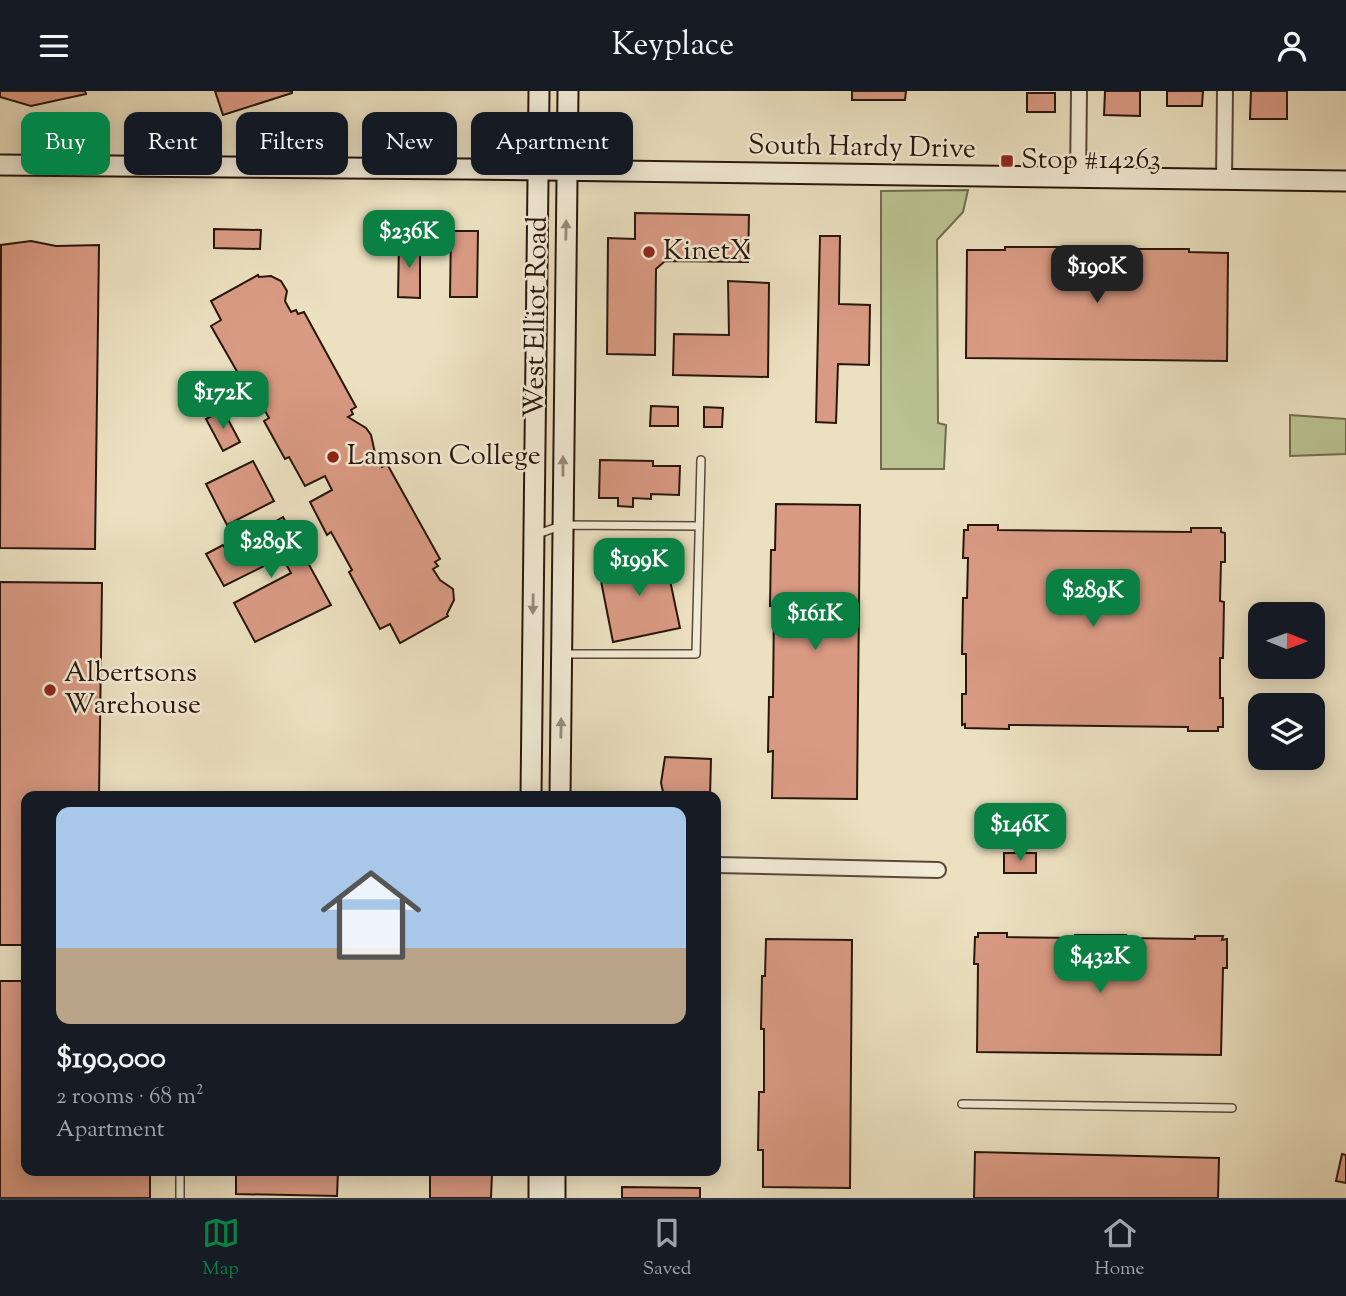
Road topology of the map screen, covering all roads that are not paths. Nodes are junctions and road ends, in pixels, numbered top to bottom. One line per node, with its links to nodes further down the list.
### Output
1 (539, 91): 5 (main road, West Elliot Road)
2 (568, 91): 6 (main road, West Elliot Road)
3 (1079, 91): 12 (street)
4 (1225, 91): 13 (street)
5 (539, 112)
6 (568, 112)
7 (0, 165): 8 (main road, South Hardy Drive)
8 (362, 168)
9 (633, 171): 12 (main road, South Hardy Drive)
10 (539, 175): 18 (main road, West Elliot Road)
11 (567, 175): 16 (main road, West Elliot Road, one-way to 11)
12 (1078, 178): 13 (main road, South Hardy Drive)
13 (1224, 181): 14 (main road, South Hardy Drive)
14 (1346, 181)
15 (701, 460): 17 (lane)
16 (563, 525): 17 (lane); 18 (lane); 19 (main road, West Elliot Road)
17 (699, 526): 19 (lane)
18 (534, 536): 20 (main road, West Elliot Road, one-way to 20)
19 (562, 654): 21 (main road, West Elliot Road, one-way to 19)
20 (531, 791)
21 (560, 791)
22 (721, 865): 23 (street)
23 (938, 870)
24 (962, 1104): 25 (lane)
25 (1232, 1108)
26 (180, 1176): 30 (lane)
27 (528, 1176): 31 (main road)
28 (539, 1176): 32 (main road)
29 (555, 1176): 33 (main road)
30 (180, 1198)
31 (528, 1198)
32 (539, 1198)
33 (555, 1198)

